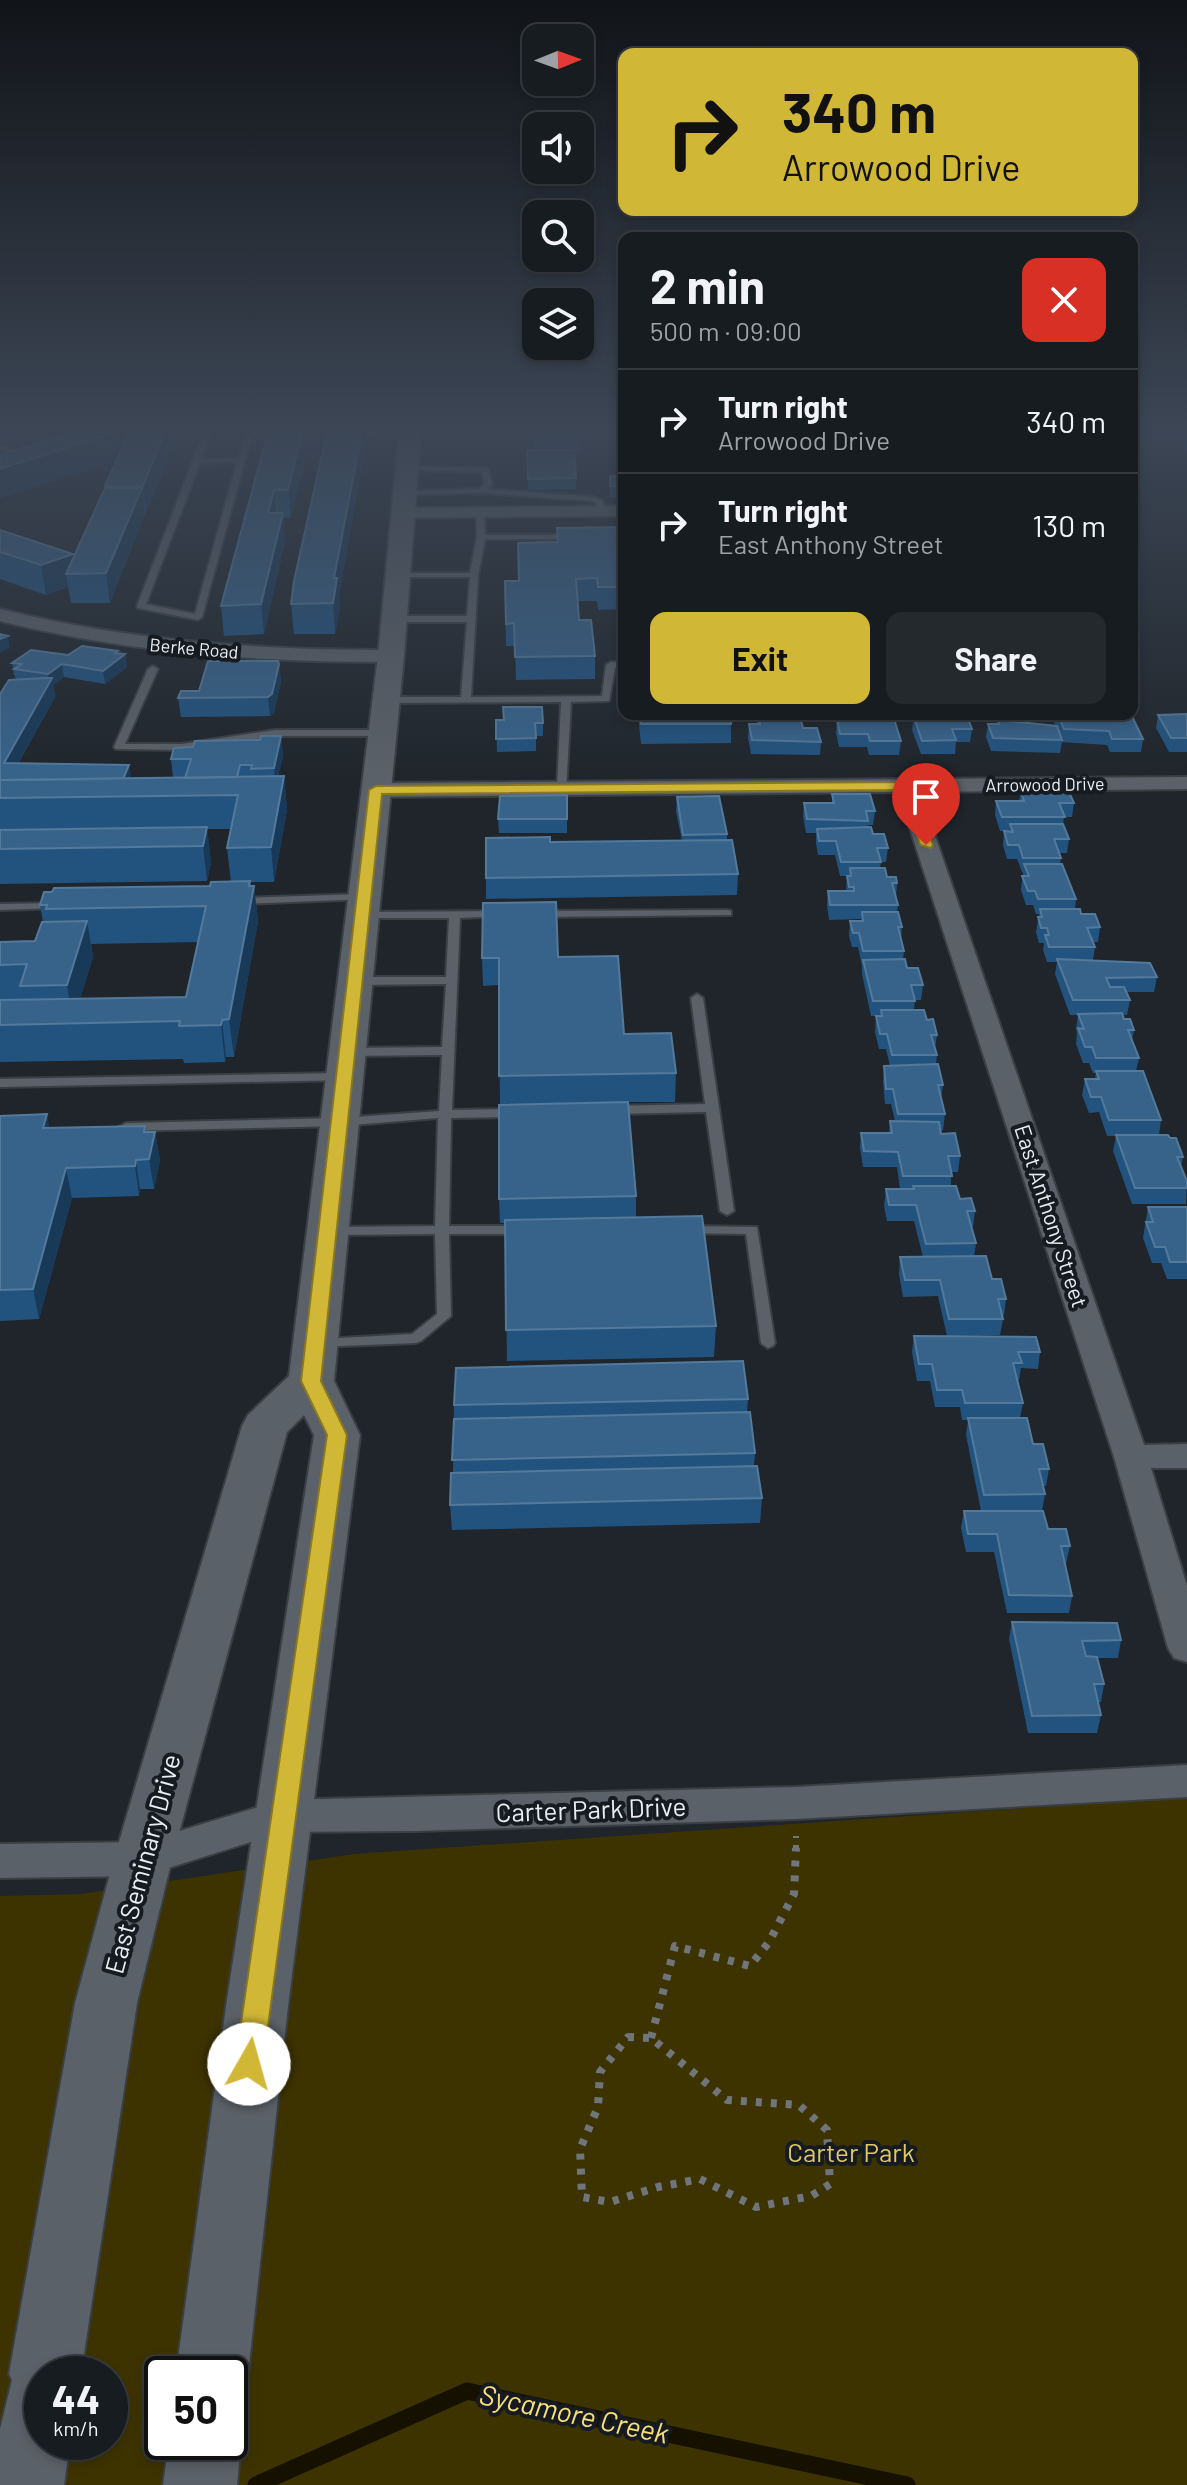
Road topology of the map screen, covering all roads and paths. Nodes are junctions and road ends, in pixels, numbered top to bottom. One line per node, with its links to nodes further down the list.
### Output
1 (163, 548): 2 (lane)
2 (217, 548)
3 (399, 548): 5 (main road)
4 (479, 548): 6 (lane)
5 (397, 575): 6 (lane); 8 (main road)
6 (474, 575): 9 (lane)
7 (0, 615): 10 (street, Berke Road)
8 (394, 619): 9 (lane); 10 (main road)
9 (471, 619): 13 (lane)
10 (391, 656): 15 (main road)
11 (618, 665): 14 (lane)
12 (153, 669): 17 (lane)
13 (466, 699): 14 (lane); 15 (lane)
14 (566, 699): 21 (lane)
15 (386, 700): 16 (main road)
16 (382, 733): 17 (lane); 22 (main road)
17 (119, 747): 18 (lane)
18 (113, 759)
19 (1187, 783): 20 (street, Arrowood Drive)
20 (907, 786): 21 (street, Arrowood Drive); 49 (street, East Anthony Street)
21 (562, 789): 22 (street, Arrowood Drive)
22 (376, 790): 25 (main road)
23 (222, 901): 25 (lane)
24 (63, 906): 26 (lane)
25 (363, 906): 28 (lane); 30 (main road)
26 (0, 907)
27 (727, 913): 28 (lane)
28 (455, 915): 29 (lane)
29 (452, 980): 30 (lane); 32 (lane)
30 (355, 982): 33 (main road)
31 (697, 998): 35 (lane)
32 (448, 1051): 33 (lane); 38 (lane)
33 (346, 1065): 34 (lane); 39 (main road)
34 (0, 1083)
35 (712, 1108): 36 (lane); 41 (lane)
36 (604, 1111)
37 (526, 1113): 38 (lane)
38 (445, 1114): 39 (lane); 42 (lane)
39 (340, 1122): 40 (lane); 45 (main road)
40 (111, 1127)
41 (727, 1211)
42 (442, 1230): 43 (lane); 45 (lane); 47 (lane)
43 (538, 1230)
44 (675, 1230): 46 (lane)
45 (327, 1231): 47 (main road)
46 (768, 1343)
47 (312, 1363): 53 (main road); 54 (main road, East Seminary Drive)
48 (1187, 1456): 49 (street)
49 (1131, 1457): 50 (street, East Anthony Street)
50 (1187, 1648)
51 (1187, 1781): 52 (street, Carter Park Drive)
52 (796, 1803): 53 (street, Carter Park Drive); 56 (path)
53 (282, 1816): 54 (street, Carter Park Drive); 58 (main road)
54 (143, 1859): 55 (street, Carter Park Drive); 57 (main road, East Seminary Drive)
55 (0, 1861)
56 (651, 2038): 56 (path)
57 (48, 2356)
58 (214, 2356)
59 (31, 2460): 61 (main road)
60 (203, 2460): 62 (main road)
61 (27, 2485)
62 (200, 2485)

